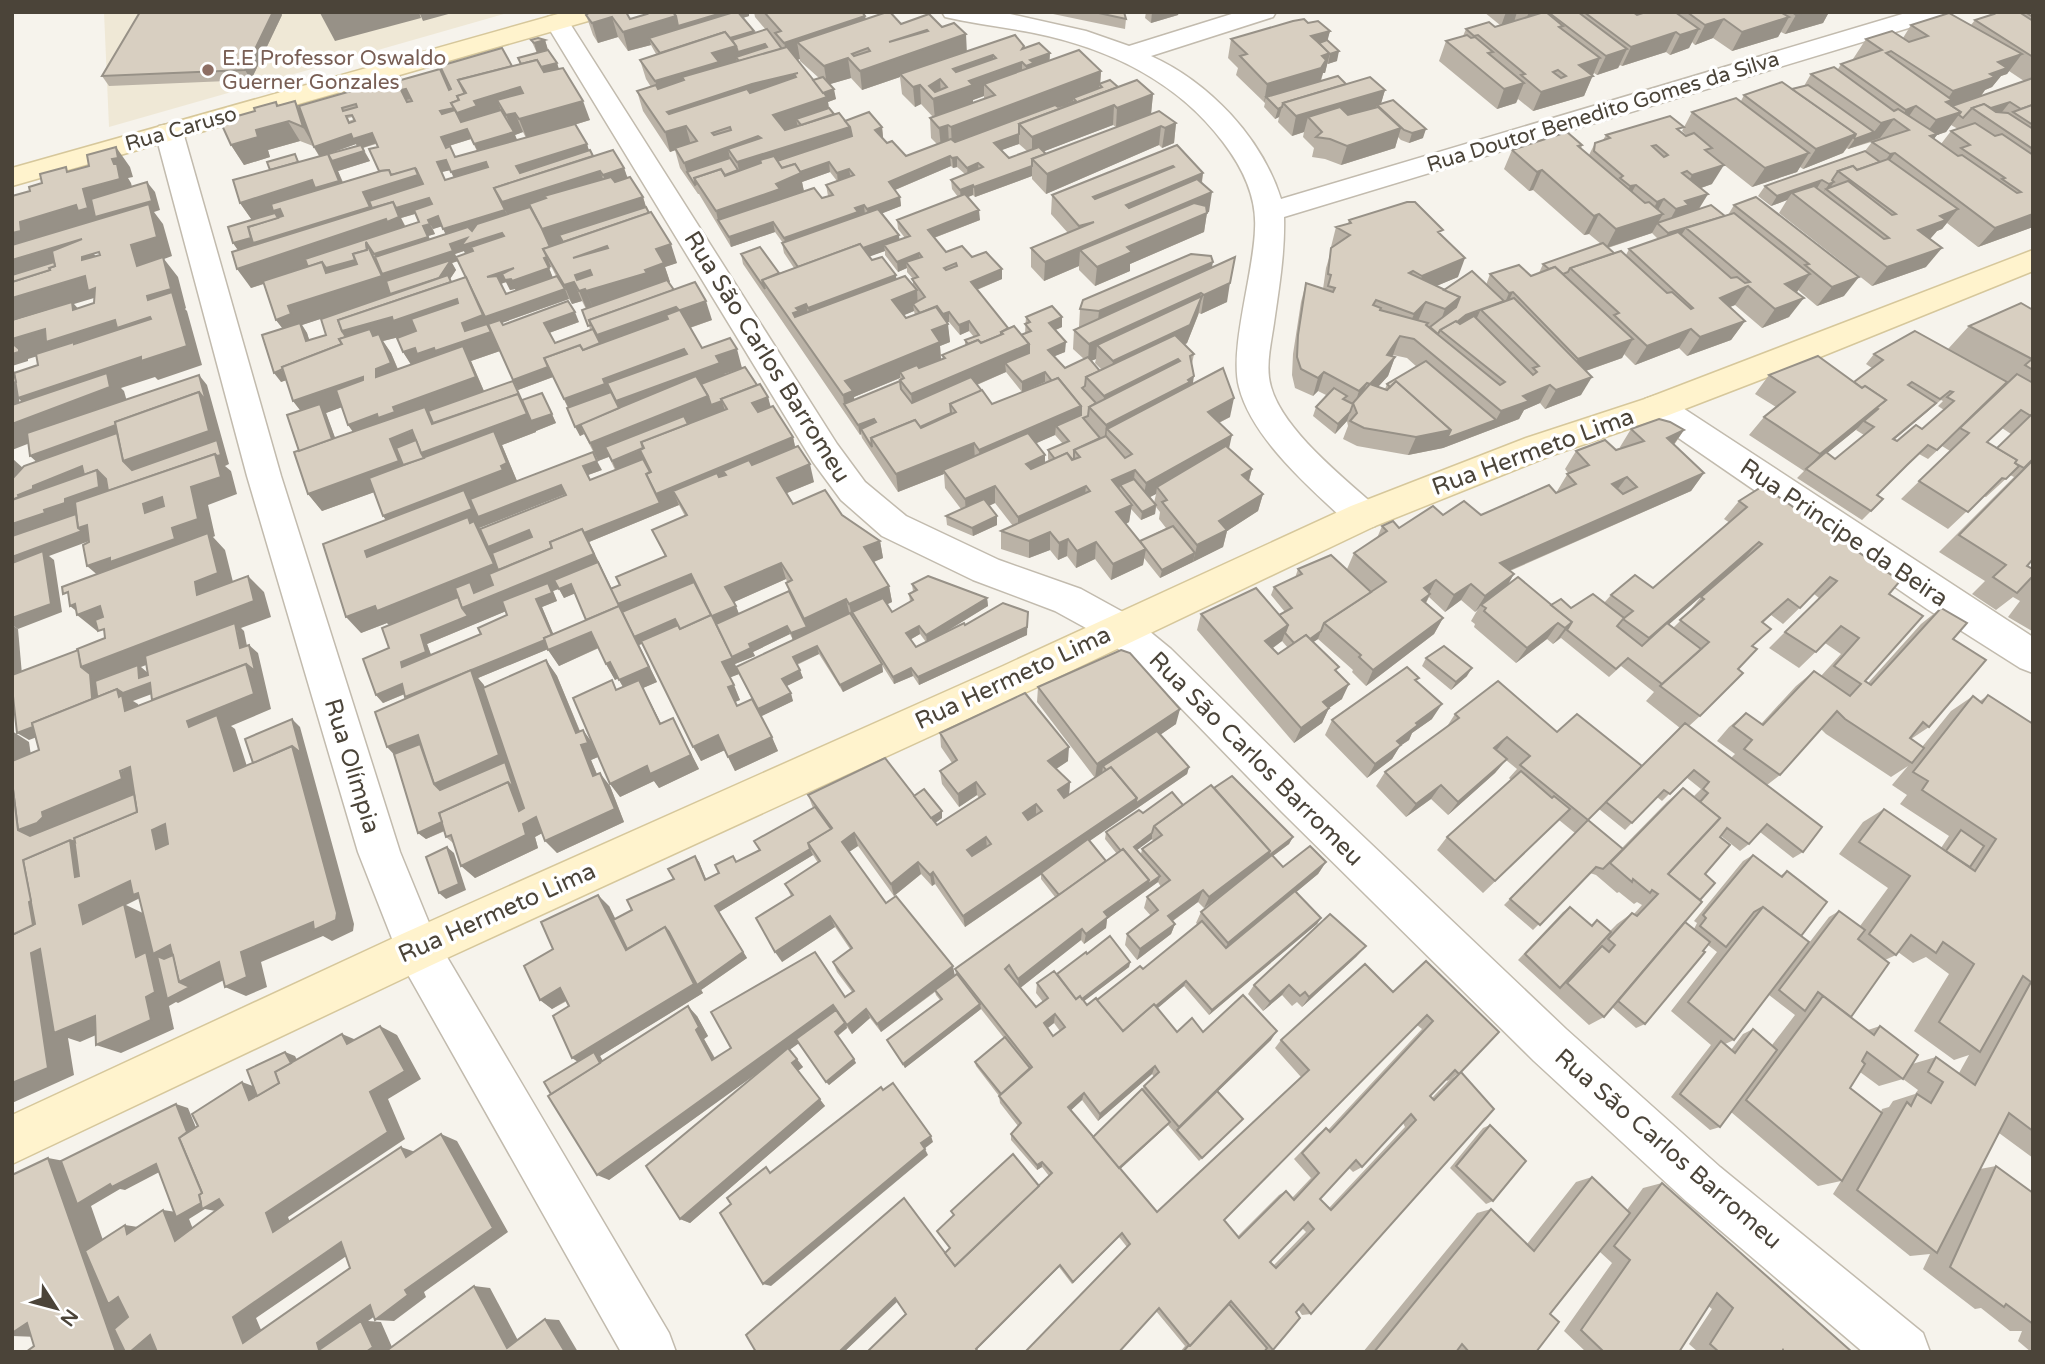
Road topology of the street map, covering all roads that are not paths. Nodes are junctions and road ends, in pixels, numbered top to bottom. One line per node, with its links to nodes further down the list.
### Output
1 (593, 12): 5 (street, Rua Caruso)
2 (954, 12): 6 (street)
3 (1264, 12): 6 (street)
4 (1936, 12): 9 (street, Rua Doutor Benedito Gomes da Silva)
5 (557, 22): 7 (street, Rua Caruso); 13 (street, Rua São Carlos Barromeu)
6 (1130, 54): 9 (street)
7 (169, 132): 8 (street, Rua Caruso); 15 (street, Rua Olímpia)
8 (12, 177)
9 (1270, 212): 12 (street)
10 (2033, 260): 11 (street, Rua Hermeto Lima)
11 (1657, 407): 12 (street, Rua Hermeto Lima); 14 (street, Rua Principe da Beira)
12 (1363, 516): 13 (street, Rua Hermeto Lima)
13 (1119, 628): 15 (street, Rua Hermeto Lima); 18 (street, Rua São Carlos Barromeu)
14 (2033, 657)
15 (418, 949): 16 (street, Rua Hermeto Lima); 17 (street, Rua Olímpia)
16 (12, 1140)
17 (650, 1352)
18 (1904, 1352)

